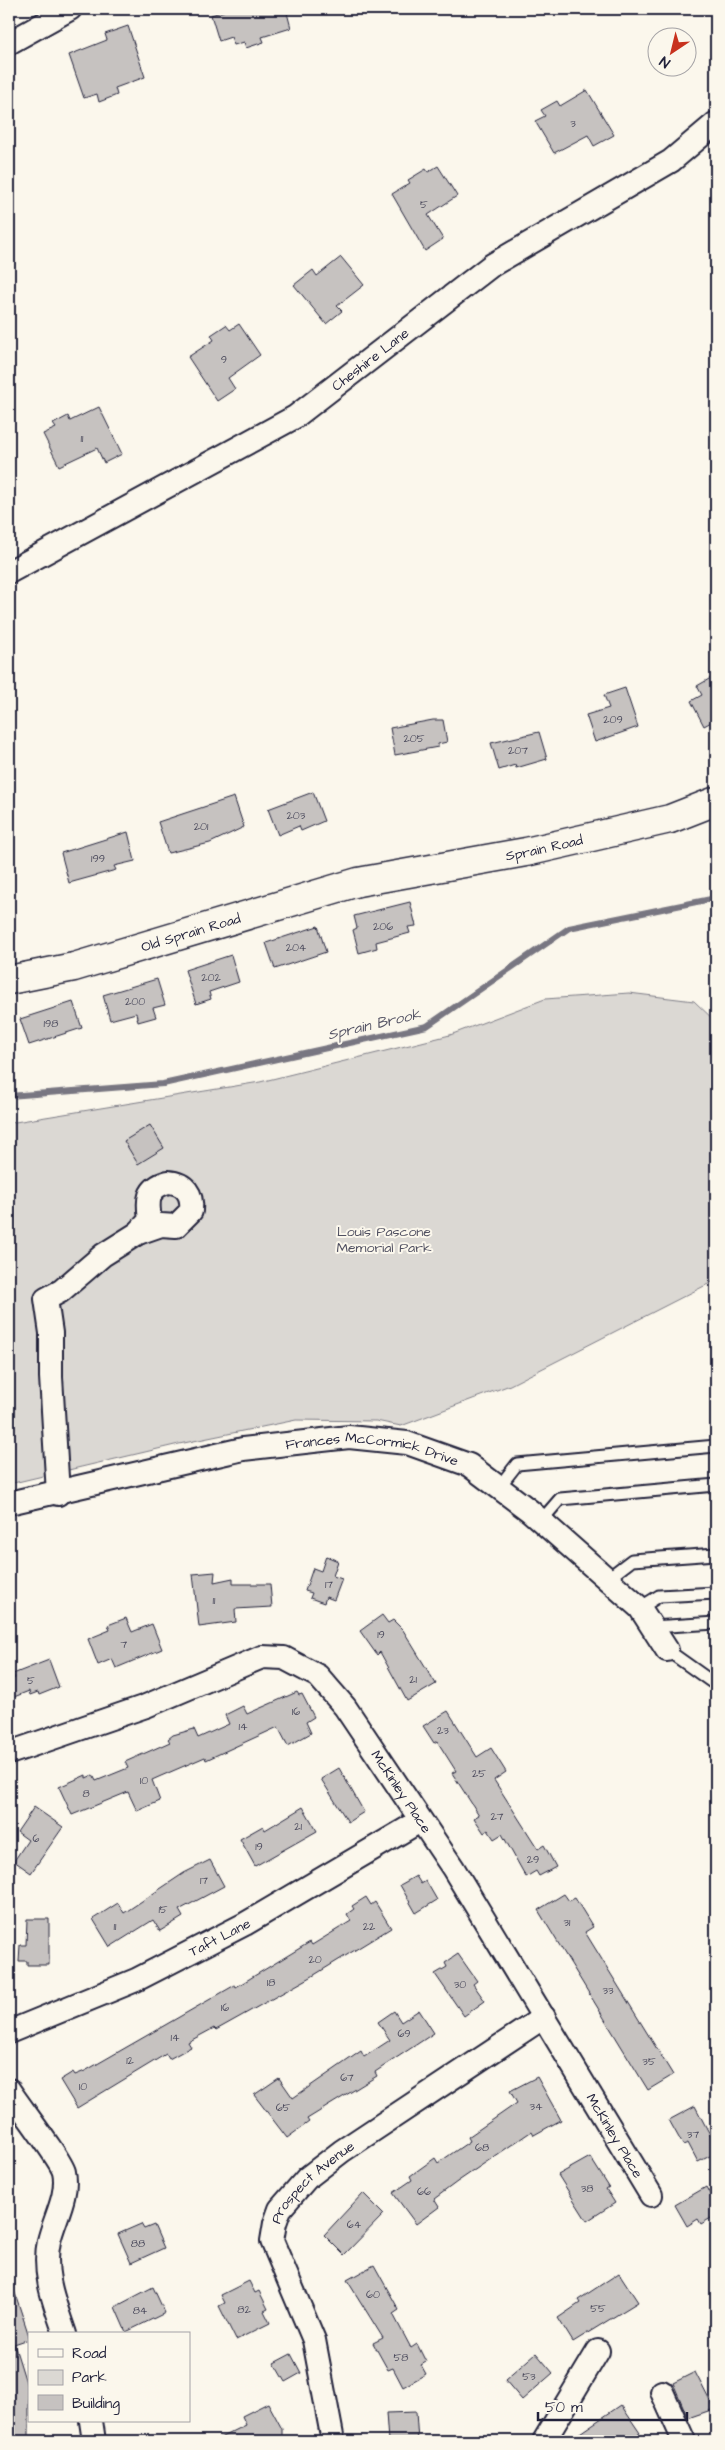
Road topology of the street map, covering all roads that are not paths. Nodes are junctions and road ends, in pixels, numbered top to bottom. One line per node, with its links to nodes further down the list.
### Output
1 (70, 9): 2 (street)
2 (9, 43)
3 (716, 123): 4 (street, Cheshire Lane)
4 (9, 572)
5 (716, 802): 6 (street, Sprain Road)
6 (370, 879): 7 (street, Old Sprain Road)
7 (9, 980)
8 (138, 1234): 12 (street)
9 (716, 1446): 11 (lane)
10 (716, 1485): 14 (lane)
11 (499, 1487): 12 (street, Frances McCormick Drive); 14 (street, Frances McCormick Drive)
12 (58, 1494): 13 (street, Frances McCormick Drive)
13 (9, 1503)
14 (541, 1521): 16 (street, Frances McCormick Drive)
15 (716, 1554): 16 (lane)
16 (607, 1579): 18 (street, Frances McCormick Drive)
17 (716, 1593): 18 (lane)
18 (640, 1608): 20 (street, Frances McCormick Drive)
19 (716, 1623): 20 (lane)
20 (652, 1627): 21 (street, Frances McCormick Drive)
21 (667, 1650): 22 (lane)
22 (716, 1681)
23 (9, 1753): 24 (street, McKinley Place)
24 (420, 1822): 25 (street, McKinley Place); 26 (street, Taft Lane)
25 (544, 2017): 28 (street, McKinley Place); 34 (street, Prospect Avenue)
26 (9, 2032)
27 (9, 2090): 29 (street)
28 (651, 2195)
29 (64, 2332)
30 (598, 2351): 35 (street)
31 (662, 2392): 36 (street)
32 (91, 2422): 33 (street)
33 (94, 2441)
34 (333, 2441)
35 (544, 2441)
36 (684, 2441)

